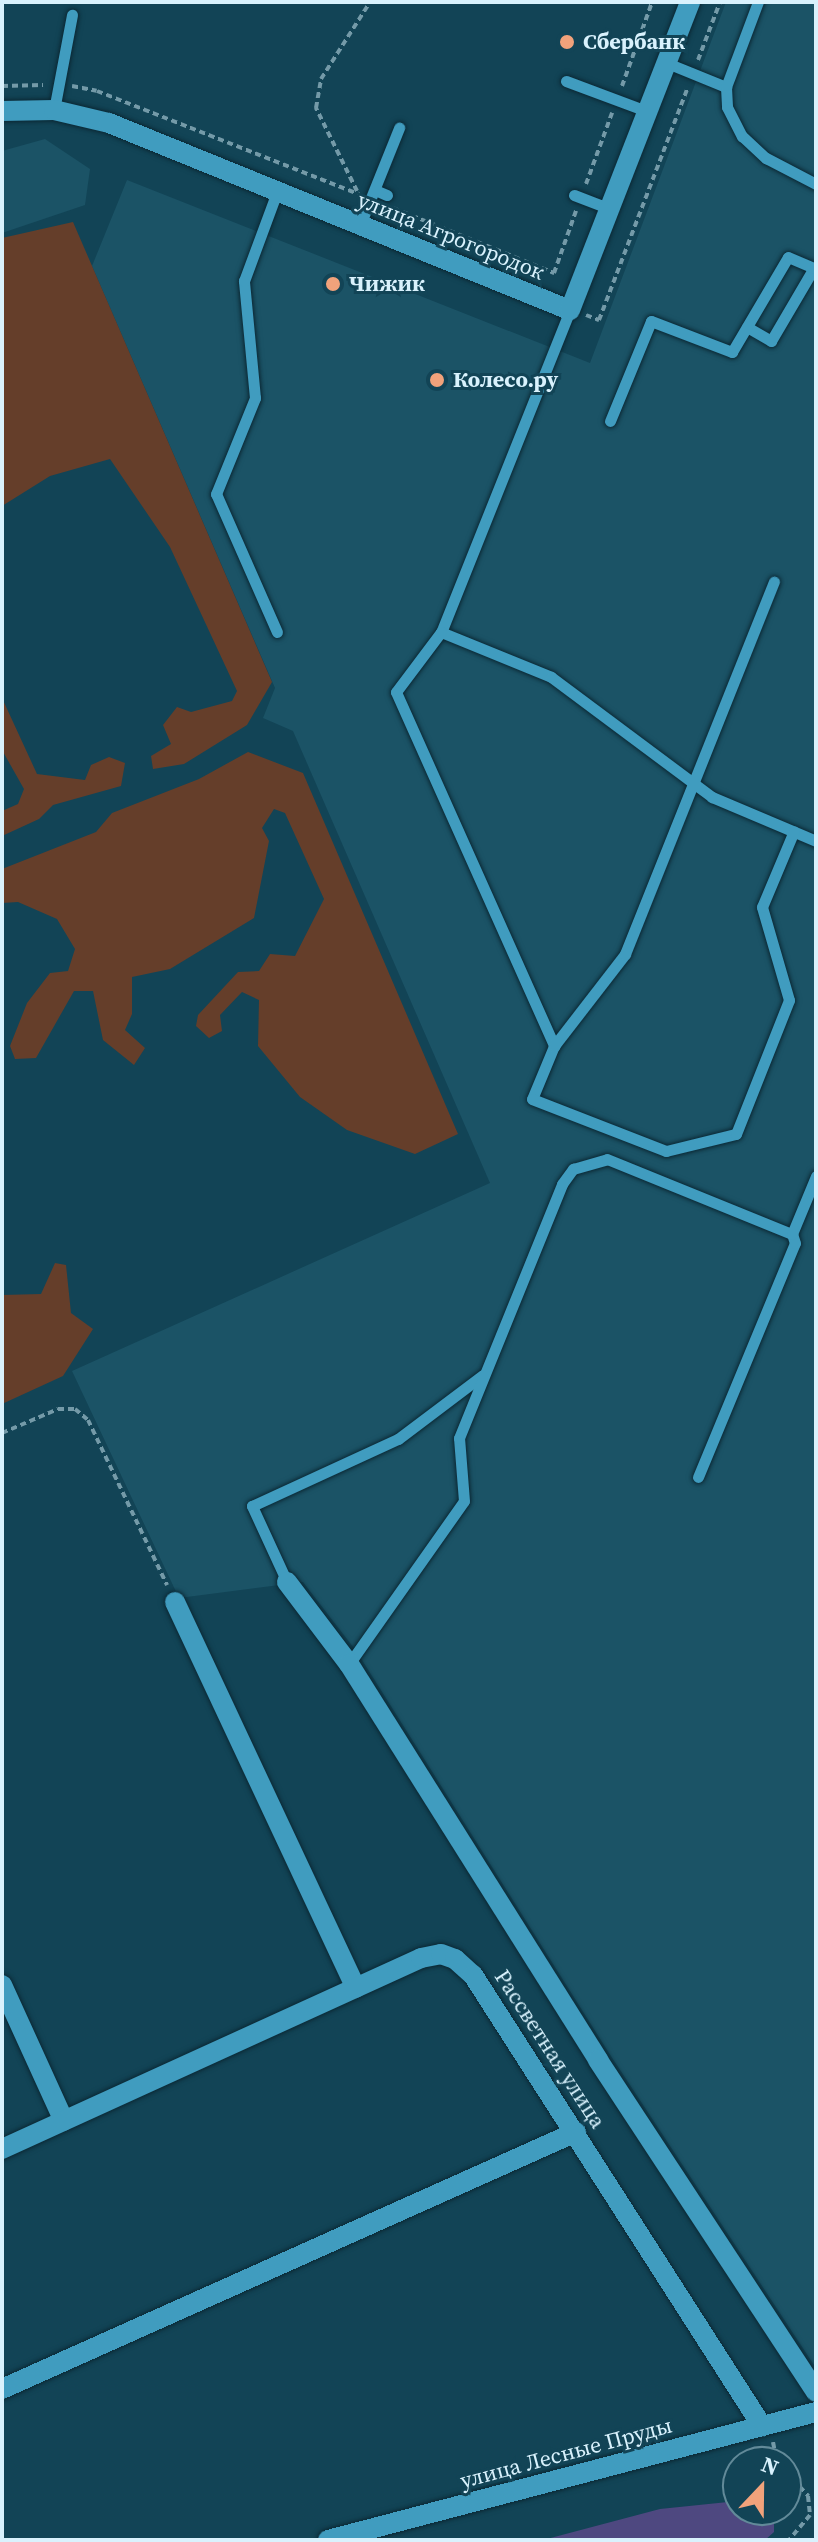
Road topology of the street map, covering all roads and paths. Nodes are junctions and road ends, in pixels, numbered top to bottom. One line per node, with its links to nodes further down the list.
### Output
1 (370, 2): 20 (path)
2 (652, 2): 13 (path)
3 (690, 2): 7 (street)
4 (720, 2): 8 (path)
5 (758, 2): 12 (lane)
6 (72, 15): 10 (lane)
7 (667, 63): 8 (lane); 16 (street)
8 (693, 73): 12 (lane); 26 (path)
9 (566, 81): 13 (lane)
10 (59, 85): 11 (path); 14 (lane); 20 (path)
11 (2, 86)
12 (726, 87): 18 (lane)
13 (617, 100): 16 (lane); 22 (path)
14 (54, 110): 15 (street, улица Агрогородок); 19 (street, улица Агрогородок)
15 (2, 111)
16 (649, 112): 23 (street)
17 (399, 128): 21 (lane)
18 (816, 184)
19 (277, 192): 24 (street, улица Агрогородок); 30 (lane)
20 (359, 194): 21 (path)
21 (377, 195): 22 (path); 24 (lane)
22 (578, 196): 23 (lane)
23 (613, 209): 26 (street)
24 (360, 225): 26 (street, улица Агрогородок)
25 (814, 270): 27 (lane); 27 (lane)
26 (570, 310): 31 (lane)
27 (747, 327): 28 (lane)
28 (610, 421)
29 (774, 582): 32 (lane)
30 (277, 632)
31 (441, 632): 32 (lane); 35 (lane)
32 (694, 783): 33 (lane); 35 (lane)
33 (794, 831): 34 (lane); 35 (lane)
34 (816, 841)
35 (554, 1046)
36 (816, 1176): 37 (lane)
37 (792, 1234): 38 (lane); 40 (lane)
38 (483, 1375): 41 (lane); 43 (lane)
39 (2, 1433): 42 (path)
40 (698, 1477)
41 (287, 1582): 43 (street)
42 (175, 1602): 45 (street)
43 (349, 1664): 50 (street)
44 (2, 1985): 46 (street)
45 (356, 1988): 46 (street, Рассветная улица); 47 (street, Рассветная улица)
46 (64, 2121): 48 (street, Рассветная улица)
47 (576, 2132): 49 (street); 52 (street, Рассветная улица)
48 (2, 2149)
49 (2, 2389)
50 (816, 2392)
51 (816, 2412): 52 (street, улица Лесные Пруды)
52 (762, 2426): 55 (street, улица Лесные Пруды)
53 (802, 2489): 54 (path)
54 (802, 2525)
55 (328, 2540)

